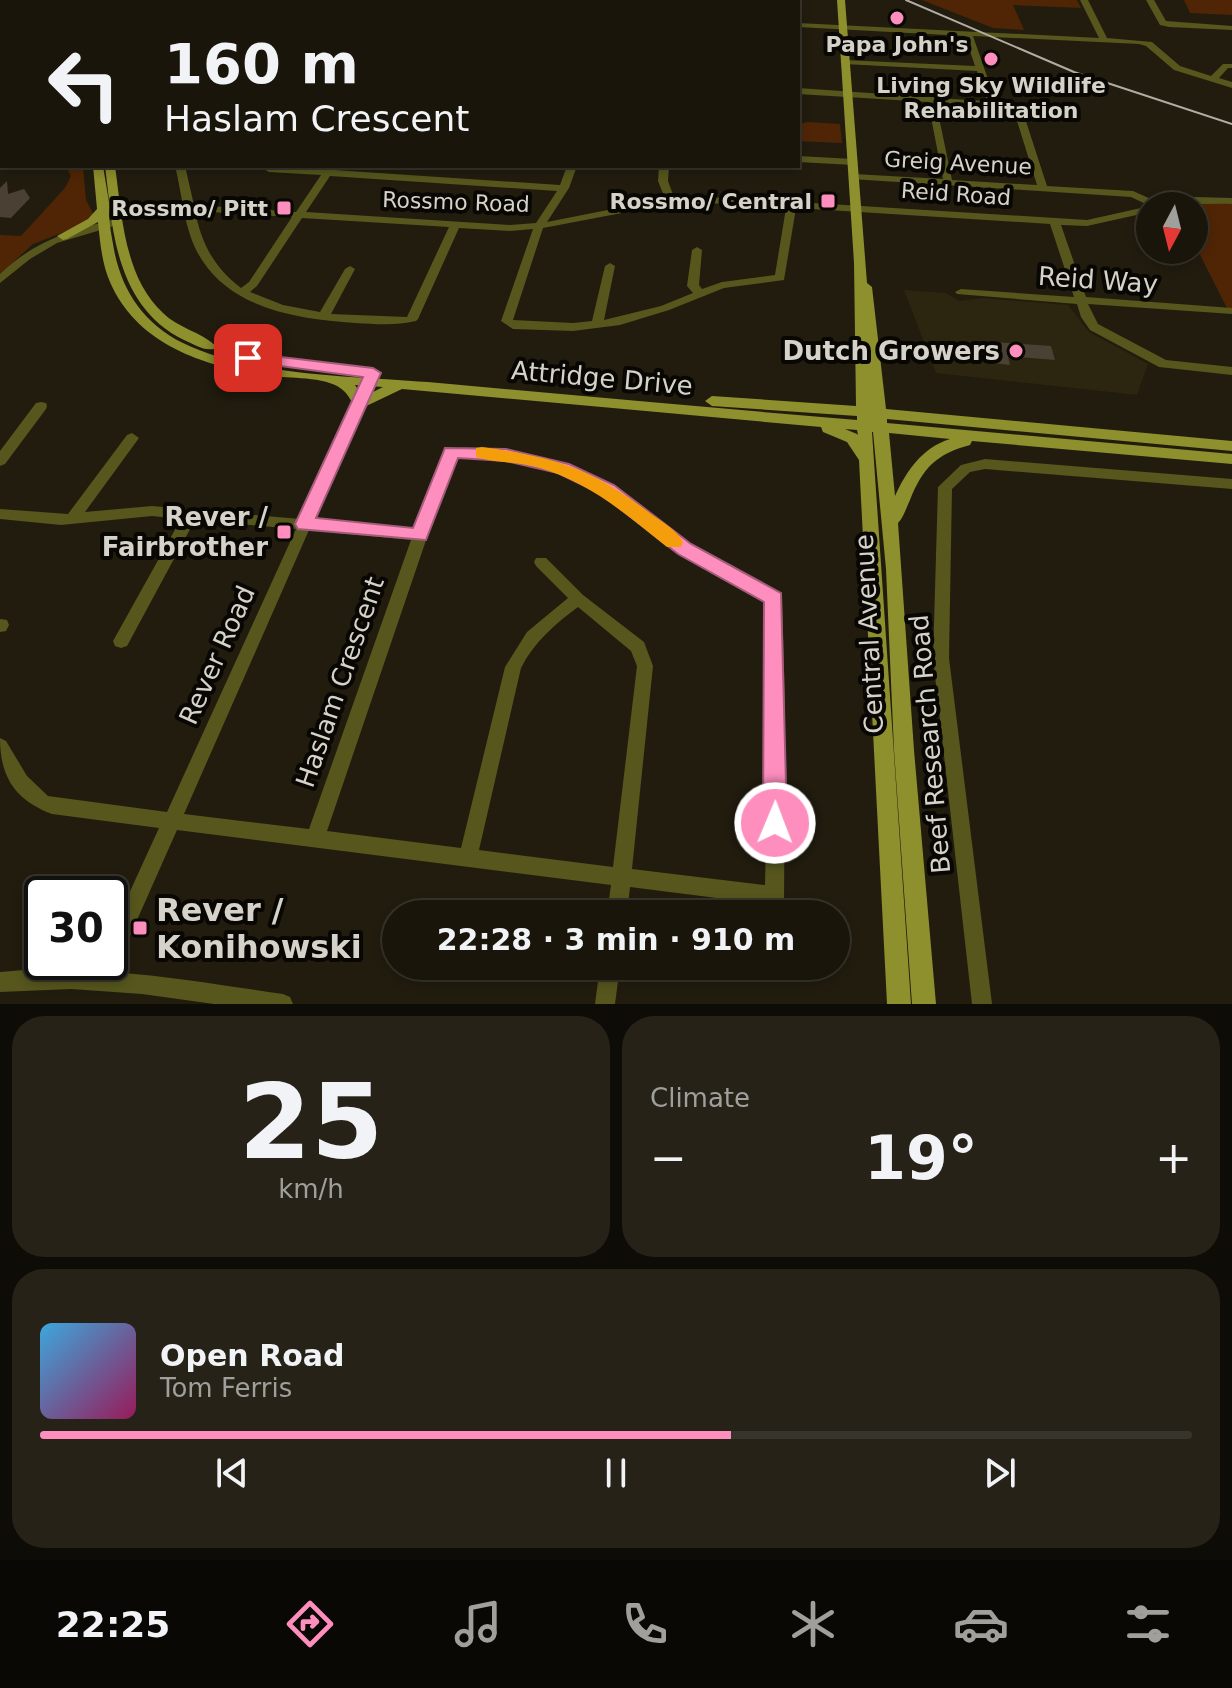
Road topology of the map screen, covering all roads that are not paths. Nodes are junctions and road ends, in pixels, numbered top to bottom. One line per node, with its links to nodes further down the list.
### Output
1 (841, 0): 5 (main road, Central Avenue)
2 (1084, 0): 8 (street)
3 (1150, 0): 6 (street)
4 (800, 25): 5 (street)
5 (842, 27): 7 (street); 9 (main road, Central Avenue)
6 (1232, 28)
7 (968, 33): 8 (street); 11 (street)
8 (1104, 40): 12 (street)
9 (844, 62): 11 (street); 15 (main road, Central Avenue)
10 (1232, 66): 12 (street)
11 (981, 69): 17 (street)
12 (1212, 80): 13 (street)
13 (1232, 85)
14 (800, 91): 15 (street)
15 (847, 94): 16 (street); 19 (main road, Central Avenue)
16 (931, 98): 17 (street); 28 (street)
17 (992, 102): 30 (street, Greig Avenue)
18 (800, 159): 19 (street)
19 (853, 162): 27 (main road, Central Avenue)
20 (98, 168): 36 (main road, Attridge Drive)
21 (110, 168): 42 (main road, Attridge Drive)
22 (181, 168): 37 (street)
23 (571, 168): 29 (street)
24 (664, 168): 34 (street)
25 (269, 169): 26 (street)
26 (330, 169): 29 (street); 40 (street)
27 (854, 177): 28 (street, Greig Avenue); 38 (main road, Central Avenue)
28 (948, 182): 30 (street, Greig Avenue)
29 (564, 188): 44 (street)
30 (1043, 188): 31 (street)
31 (1136, 195)
32 (1208, 200): 33 (street)
33 (1232, 201)
34 (671, 202): 35 (street, Rossmo Road); 44 (street, Rossmo Road)
35 (792, 203): 38 (street, Rossmo Road); 53 (street)
36 (104, 208): 42 (main road, Attridge Drive); 45 (main road)
37 (192, 208): 40 (street, Rossmo Road); 51 (street)
38 (856, 208): 41 (street, Reid Road); 61 (main road, Central Avenue)
39 (1136, 213): 41 (street, Reid Road)
40 (301, 214): 43 (street, Rossmo Road); 51 (street)
41 (1054, 220): 54 (street)
42 (112, 224): 45 (street); 46 (main road, Attridge Drive); 59 (main road, Attridge Drive)
43 (455, 225): 44 (street, Rossmo Road); 56 (street)
44 (539, 226): 57 (street)
45 (63, 236): 46 (main road); 50 (street)
46 (108, 241): 60 (main road, Attridge Drive)
47 (697, 250): 53 (street)
48 (610, 266): 57 (street)
49 (350, 269): 56 (street)
50 (0, 280)
51 (243, 292): 56 (street)
52 (961, 292): 54 (street, Reid Way)
53 (700, 293): 57 (street)
54 (1081, 300): 55 (street, Reid Way); 58 (street)
55 (1232, 311)
56 (324, 316)
57 (597, 324)
58 (1232, 371)
59 (371, 377): 60 (main road, Attridge Drive); 62 (main road, Attridge Drive); 63 (street, Rever Road); 65 (main road, Attridge Drive)
60 (329, 378): 63 (main road)
61 (870, 384): 65 (main road); 66 (main road); 68 (main road, Central Avenue)
62 (404, 385): 63 (main road); 67 (main road, Attridge Drive)
63 (360, 404): 80 (street, Rever Road)
64 (41, 406): 74 (street)
65 (819, 407): 68 (main road, Attridge Drive)
66 (934, 417): 68 (main road, Attridge Drive); 69 (main road, Attridge Drive)
67 (799, 420): 68 (main road, Attridge Drive); 75 (main road)
68 (874, 420): 69 (main road); 71 (main road, Attridge Drive); 75 (main road, Central Avenue); 81 (main road, Central Avenue)
69 (1041, 429): 72 (main road, Attridge Drive)
70 (132, 438): 79 (street)
71 (1020, 442): 73 (main road, Attridge Drive); 81 (main road)
72 (1232, 446)
73 (1232, 459)
74 (0, 461)
75 (868, 461): 99 (main road, Central Avenue)
76 (1232, 484): 103 (street, Beef Research Road)
77 (0, 514): 79 (street)
78 (191, 514): 79 (street); 80 (street); 85 (street)
79 (72, 519)
80 (304, 524): 82 (street); 87 (street, Rever Road)
81 (891, 527): 102 (main road, Central Avenue)
82 (420, 535): 88 (street, Haslam Crescent); 93 (street, Haslam Crescent)
83 (541, 562): 84 (street)
84 (578, 599): 89 (street); 90 (street)
85 (121, 641)
86 (0, 746): 87 (street, Haslam Crescent)
87 (171, 821): 88 (street, Haslam Crescent); 94 (street, Rever Road)
88 (315, 839): 89 (street, Haslam Crescent)
89 (468, 857): 90 (street, Haslam Crescent)
90 (621, 878): 91 (street); 92 (street, Haslam Crescent)
91 (619, 900)
92 (746, 900)
93 (774, 900)
94 (128, 917)
95 (128, 971): 100 (street)
96 (24, 979): 98 (street)
97 (608, 980): 101 (street)
98 (0, 982)
99 (898, 1002)
100 (283, 1004)
101 (605, 1004)
102 (924, 1004)
103 (982, 1004)

